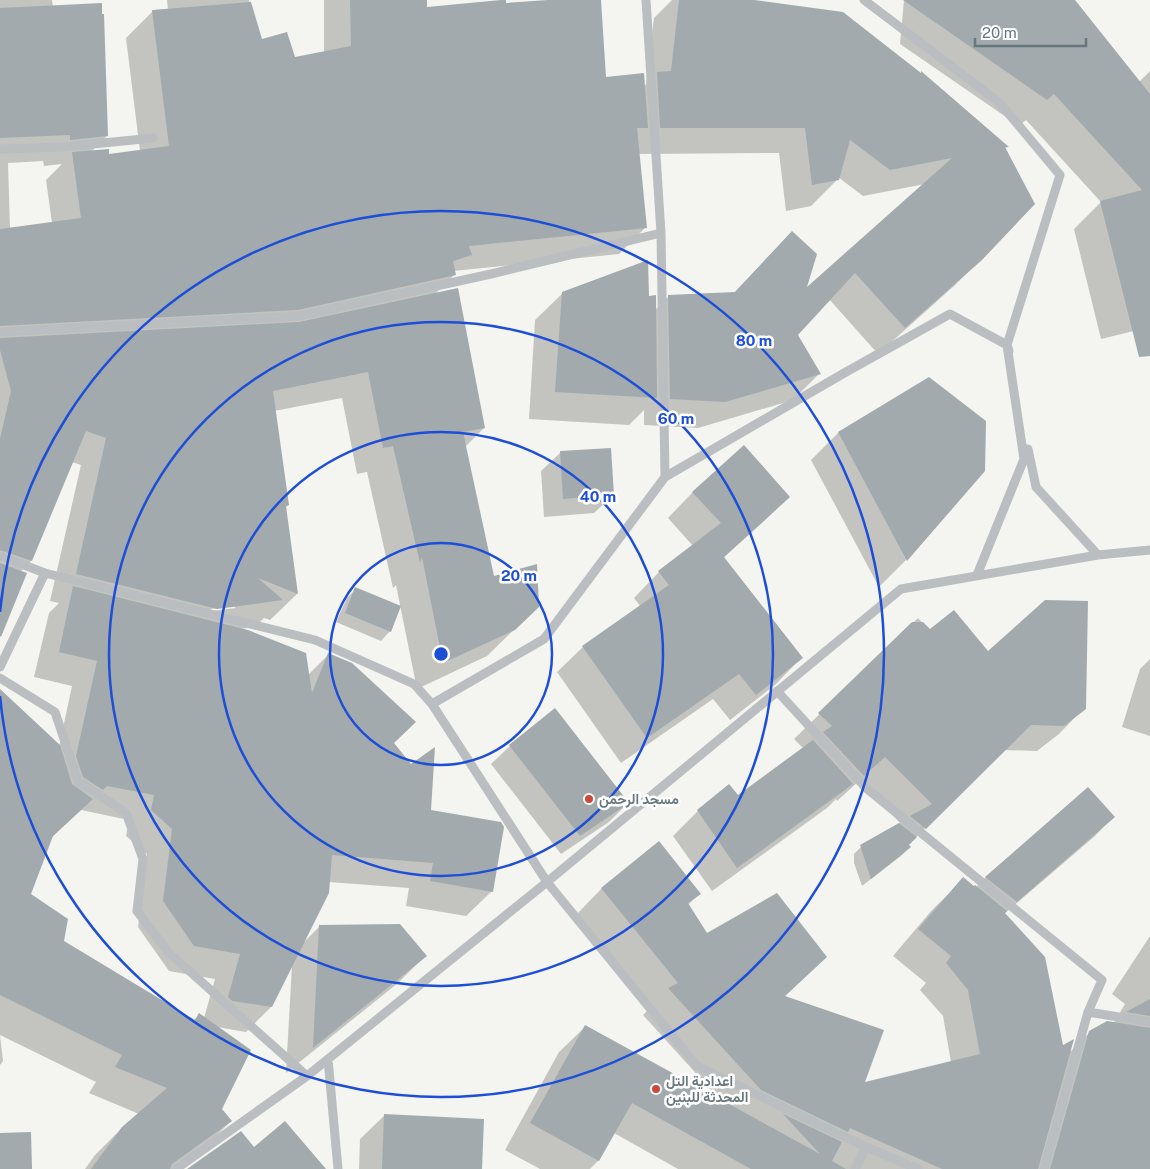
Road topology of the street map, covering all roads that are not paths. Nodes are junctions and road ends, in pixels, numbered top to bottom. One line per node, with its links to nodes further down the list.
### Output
1 (646, 0): 5 (street)
2 (864, 0): 7 (street)
3 (153, 138): 4 (street)
4 (0, 149)
5 (661, 233): 6 (street); 8 (street)
6 (0, 332)
7 (1008, 345): 8 (street); 10 (street); 13 (street)
8 (665, 477): 17 (street)
9 (1150, 550): 10 (street)
10 (1098, 554): 13 (street)
11 (0, 556): 12 (street)
12 (45, 573): 14 (street); 17 (street)
13 (977, 576): 16 (street)
14 (0, 667)
15 (0, 678): 22 (street)
16 (778, 691): 18 (street); 19 (street)
17 (432, 704): 18 (street)
18 (546, 882): 21 (street); 23 (street)
19 (1088, 1012): 20 (street); 28 (street)
20 (1150, 1022)
21 (328, 1059): 22 (street); 25 (street)
22 (306, 1076): 24 (street)
23 (866, 1147): 26 (street); 27 (street)
24 (176, 1169)
25 (338, 1169)
26 (855, 1169)
27 (918, 1169)
28 (1044, 1169)

